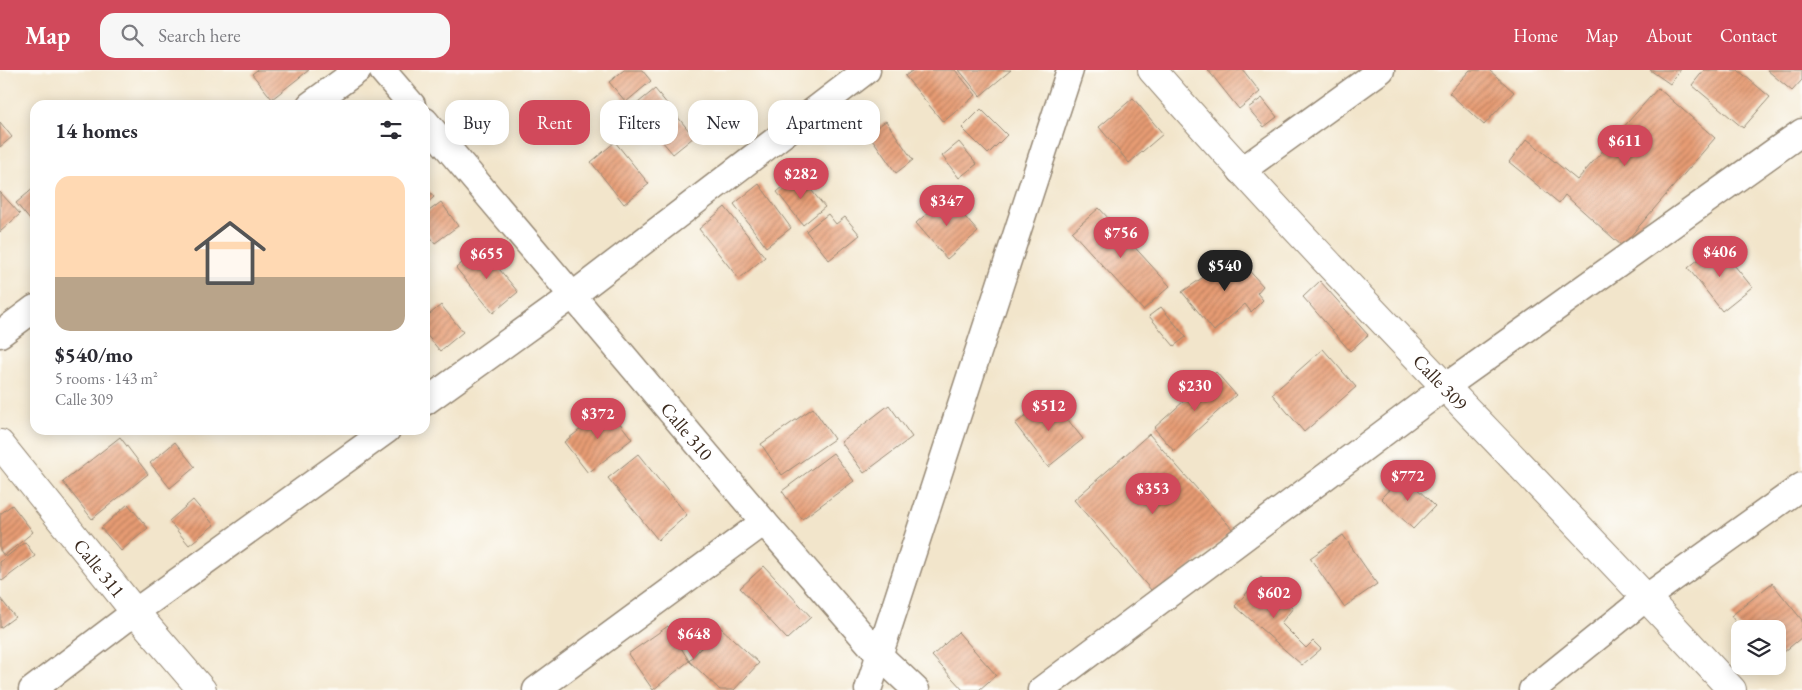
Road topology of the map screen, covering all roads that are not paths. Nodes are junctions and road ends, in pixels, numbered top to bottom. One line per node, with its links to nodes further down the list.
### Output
1 (358, 70): 7 (street)
2 (382, 70): 8 (street)
3 (867, 70): 12 (street)
4 (1070, 70): 23 (street)
5 (1152, 70): 11 (street, Calle 309)
6 (1381, 70): 11 (street)
7 (317, 100)
8 (408, 100)
9 (430, 127): 12 (street, Calle 310)
10 (1802, 132): 15 (street)
11 (1240, 171): 15 (street, Calle 309)
12 (572, 296): 16 (street); 20 (street, Calle 310)
13 (30, 312): 14 (street)
14 (0, 334)
15 (1445, 387): 21 (street, Calle 309); 29 (street)
16 (430, 398)
17 (380, 435): 22 (street)
18 (0, 444): 22 (street, Calle 311)
19 (1802, 486): 21 (street)
20 (764, 522): 23 (street, Calle 310); 26 (street)
21 (1647, 597): 30 (street); 31 (street, Calle 309)
22 (134, 612): 24 (street); 25 (street, Calle 311)
23 (880, 656): 27 (street); 28 (street, Calle 310)
24 (32, 690)
25 (202, 690)
26 (536, 690)
27 (868, 690)
28 (916, 690)
29 (1041, 690)
30 (1532, 690)
31 (1732, 690)

